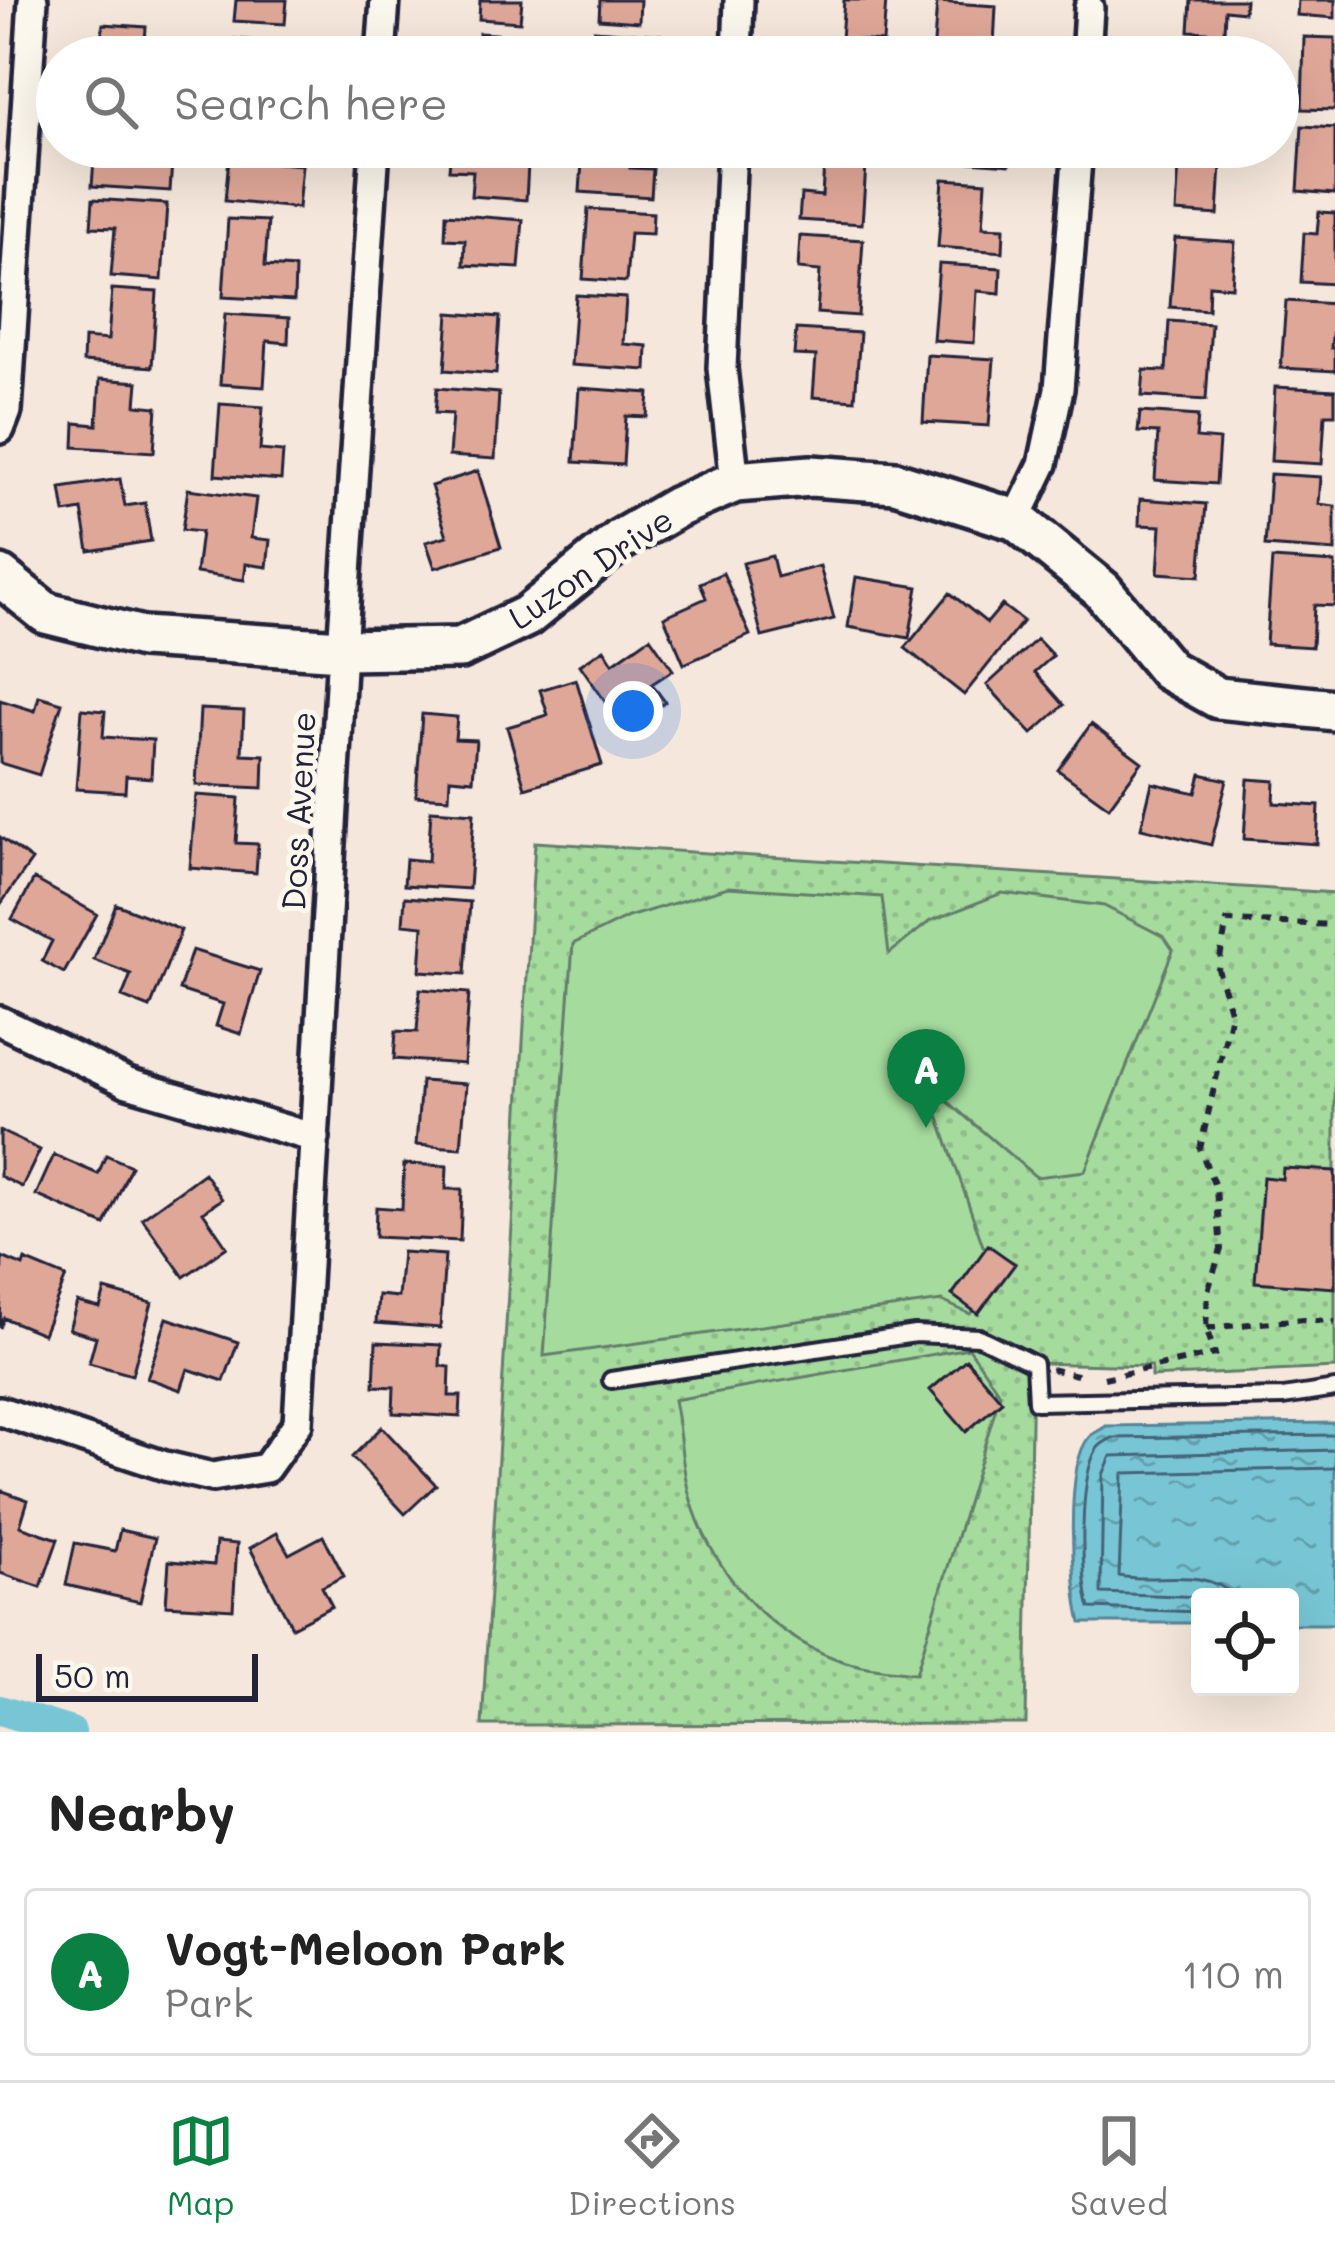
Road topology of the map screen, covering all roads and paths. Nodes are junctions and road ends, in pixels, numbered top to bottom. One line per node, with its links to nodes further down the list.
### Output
1 (33, 0): 11 (street)
2 (385, 0): 5 (street)
3 (739, 0): 6 (street)
4 (1090, 8): 7 (street)
5 (382, 36)
6 (738, 36)
7 (1088, 36)
8 (374, 168): 15 (street, Doss Avenue)
9 (731, 168): 12 (street)
10 (1076, 168): 13 (street)
11 (0, 429)
12 (735, 482): 13 (street, Luzon Drive); 15 (street, Luzon Drive)
13 (1016, 520): 16 (street, Luzon Drive)
14 (0, 576): 15 (street, Luzon Drive)
15 (341, 650): 19 (street, Doss Avenue)
16 (1335, 710)
17 (1335, 925): 21 (path)
18 (0, 1022): 19 (street)
19 (315, 1138): 25 (street, Doss Avenue)
20 (1335, 1322): 21 (path)
21 (1206, 1328): 22 (path)
22 (1034, 1364): 23 (lane); 24 (lane)
23 (611, 1380)
24 (1335, 1389)
25 (0, 1411)

